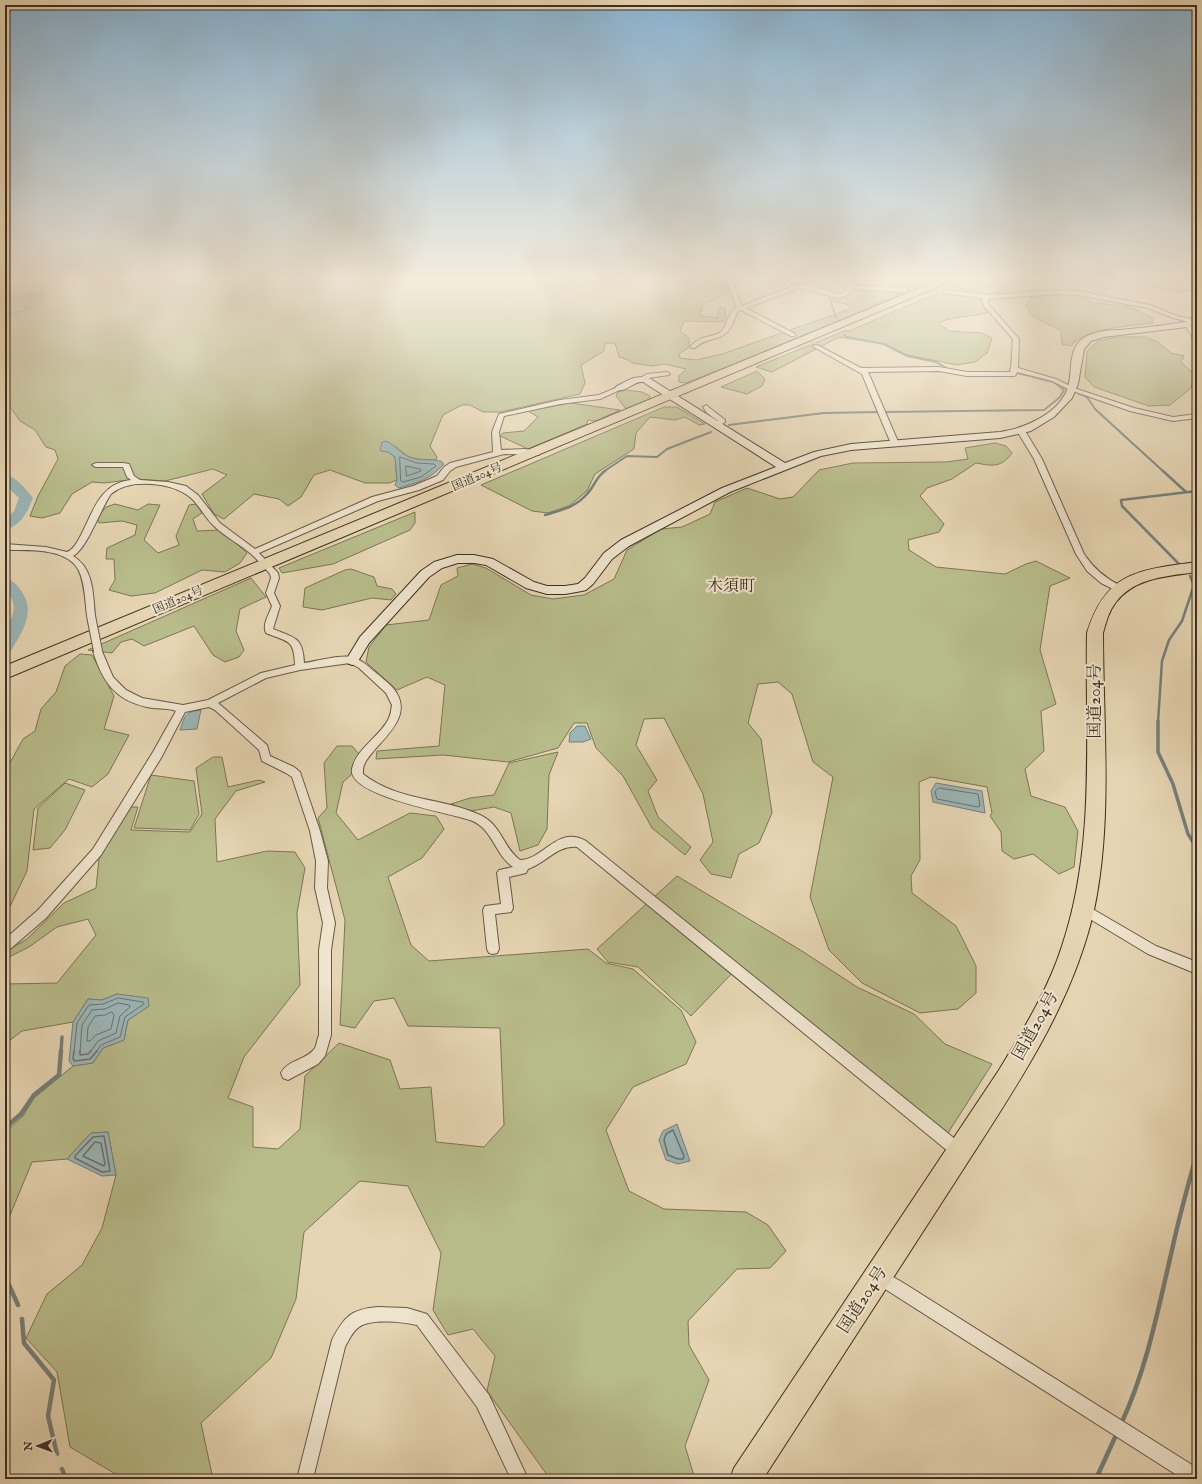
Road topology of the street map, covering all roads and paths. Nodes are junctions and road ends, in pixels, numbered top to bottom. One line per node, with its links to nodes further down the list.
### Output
1 (788, 349): 11 (highway, 国道204号)
2 (822, 349): 5 (street)
3 (1016, 349): 6 (street)
4 (1080, 349): 10 (street)
5 (863, 370): 6 (street); 16 (street)
6 (1014, 371): 10 (street)
7 (667, 374): 8 (street)
8 (642, 379): 9 (street); 11 (street)
9 (620, 388): 17 (street)
10 (1072, 389): 13 (street); 15 (street)
11 (670, 396): 14 (street); 18 (highway, 国道204号)
12 (706, 407): 14 (street)
13 (1197, 416)
14 (716, 426): 20 (street)
15 (1021, 431): 16 (street); 27 (street)
16 (895, 444): 20 (street)
17 (497, 452): 18 (street); 23 (street)
18 (536, 453): 25 (highway, 国道204号)
19 (96, 465): 21 (street)
20 (783, 467): 28 (street)
21 (138, 482): 23 (street); 24 (street)
22 (5, 547): 24 (street)
23 (254, 552): 25 (street)
24 (68, 555): 32 (street, bridge)
25 (264, 564): 29 (street); 30 (highway, 国道204号)
26 (1197, 567): 27 (highway, 国道204号)
27 (1118, 588): 34 (highway, 国道204号)
28 (352, 660): 29 (street); 33 (street)
29 (300, 666): 31 (street)
30 (11, 671)
31 (210, 703): 32 (street); 38 (street)
32 (182, 709): 35 (street)
33 (523, 865): 36 (street); 39 (street)
34 (1084, 909): 37 (street); 39 (highway, 国道204号)
35 (5, 946)
36 (492, 948)
37 (1197, 968)
38 (288, 1073)
39 (960, 1152): 40 (highway, 国道204号)
40 (879, 1277): 41 (street); 44 (highway, 国道204号)
41 (1197, 1478)
42 (305, 1479): 43 (street)
43 (520, 1479)
44 (745, 1479)

